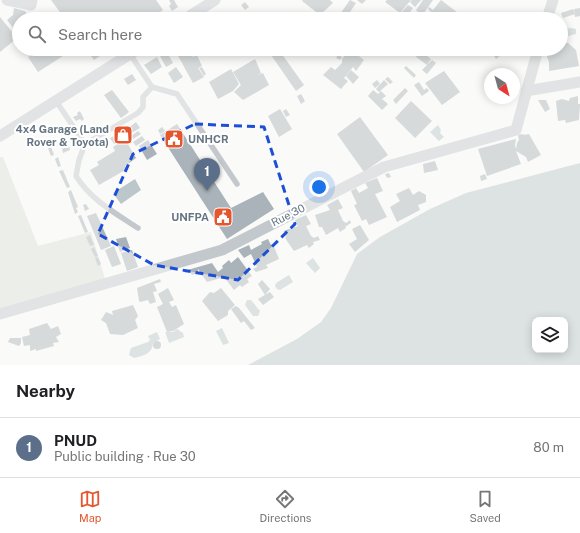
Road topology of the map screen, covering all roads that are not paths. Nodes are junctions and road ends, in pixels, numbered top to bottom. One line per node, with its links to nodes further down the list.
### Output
1 (4, 0): 6 (street)
2 (8, 0): 3 (street)
3 (32, 0)
4 (215, 0): 7 (street)
5 (553, 0): 8 (street)
6 (0, 4)
7 (196, 12)
8 (549, 12)
9 (128, 56): 15 (street)
10 (136, 56): 13 (lane)
11 (536, 56): 14 (street, Rue 30)
12 (580, 82): 14 (street)
13 (152, 86): 17 (lane); 18 (lane)
14 (526, 91): 20 (street, Rue 30)
15 (56, 101): 16 (street); 17 (lane)
16 (0, 136)
17 (85, 144): 19 (lane)
18 (237, 184)
19 (138, 228)
20 (0, 314)

